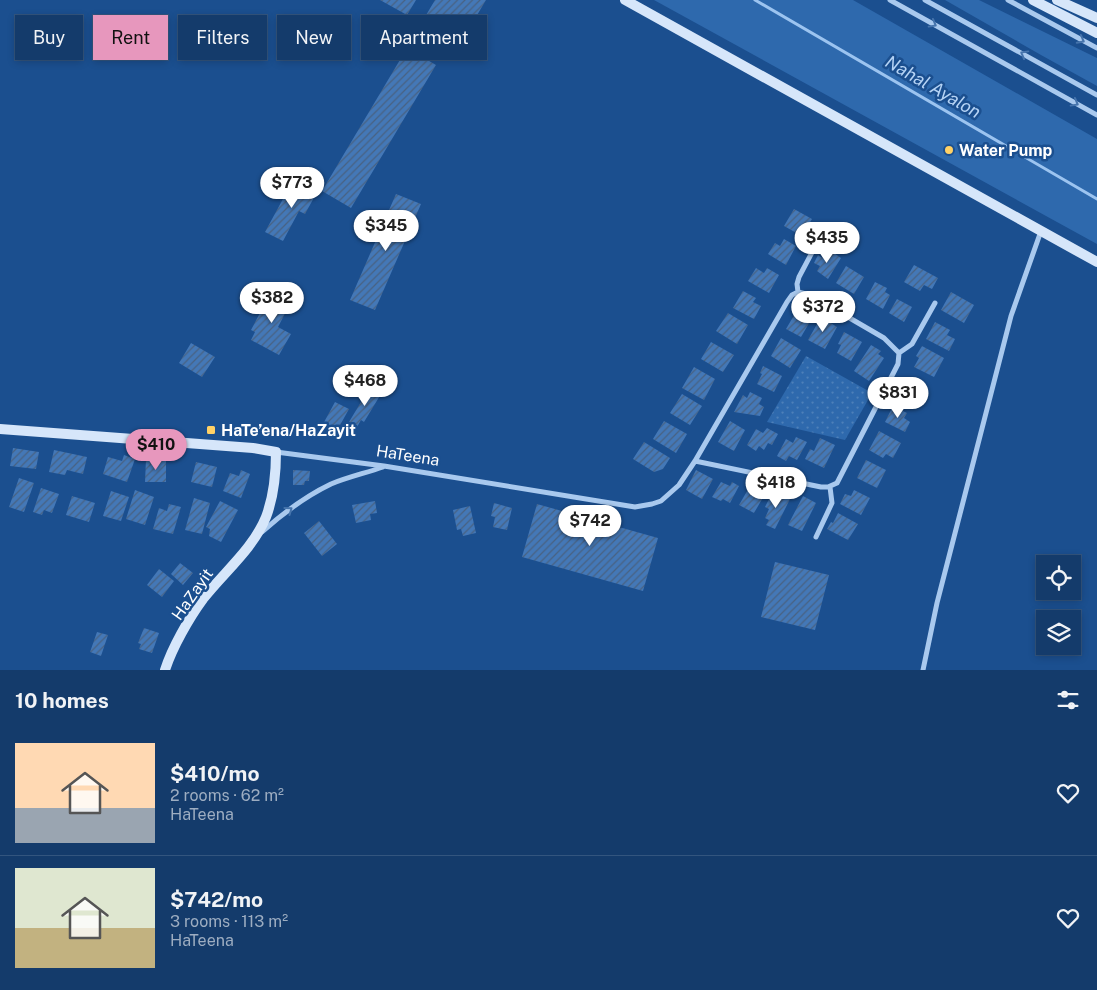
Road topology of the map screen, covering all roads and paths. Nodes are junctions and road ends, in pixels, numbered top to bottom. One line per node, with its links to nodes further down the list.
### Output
1 (625, 0): 13 (street)
2 (890, 0): 11 (street, one-way to 11)
3 (925, 0): 10 (street, one-way to 3)
4 (1008, 0): 9 (street, one-way to 9)
5 (1033, 0): 8 (street)
6 (1057, 0): 7 (street)
7 (1097, 18)
8 (1097, 33)
9 (1097, 48)
10 (1097, 95)
11 (1097, 115)
12 (826, 226): 15 (street)
13 (1041, 230): 14 (street); 26 (street)
14 (1097, 262)
15 (798, 292): 17 (street); 20 (street)
16 (935, 303): 17 (street)
17 (899, 353): 22 (street)
18 (0, 429): 19 (street, HaTeena)
19 (276, 452): 21 (street, HaTeena); 24 (street, HaZayit)
20 (695, 461): 21 (street, HaTeena); 22 (street)
21 (384, 466): 24 (street, HaZayit, one-way to 21)
22 (830, 486): 23 (street)
23 (816, 537)
24 (252, 541): 25 (street, HaZayit)
25 (164, 670)
26 (923, 670)

